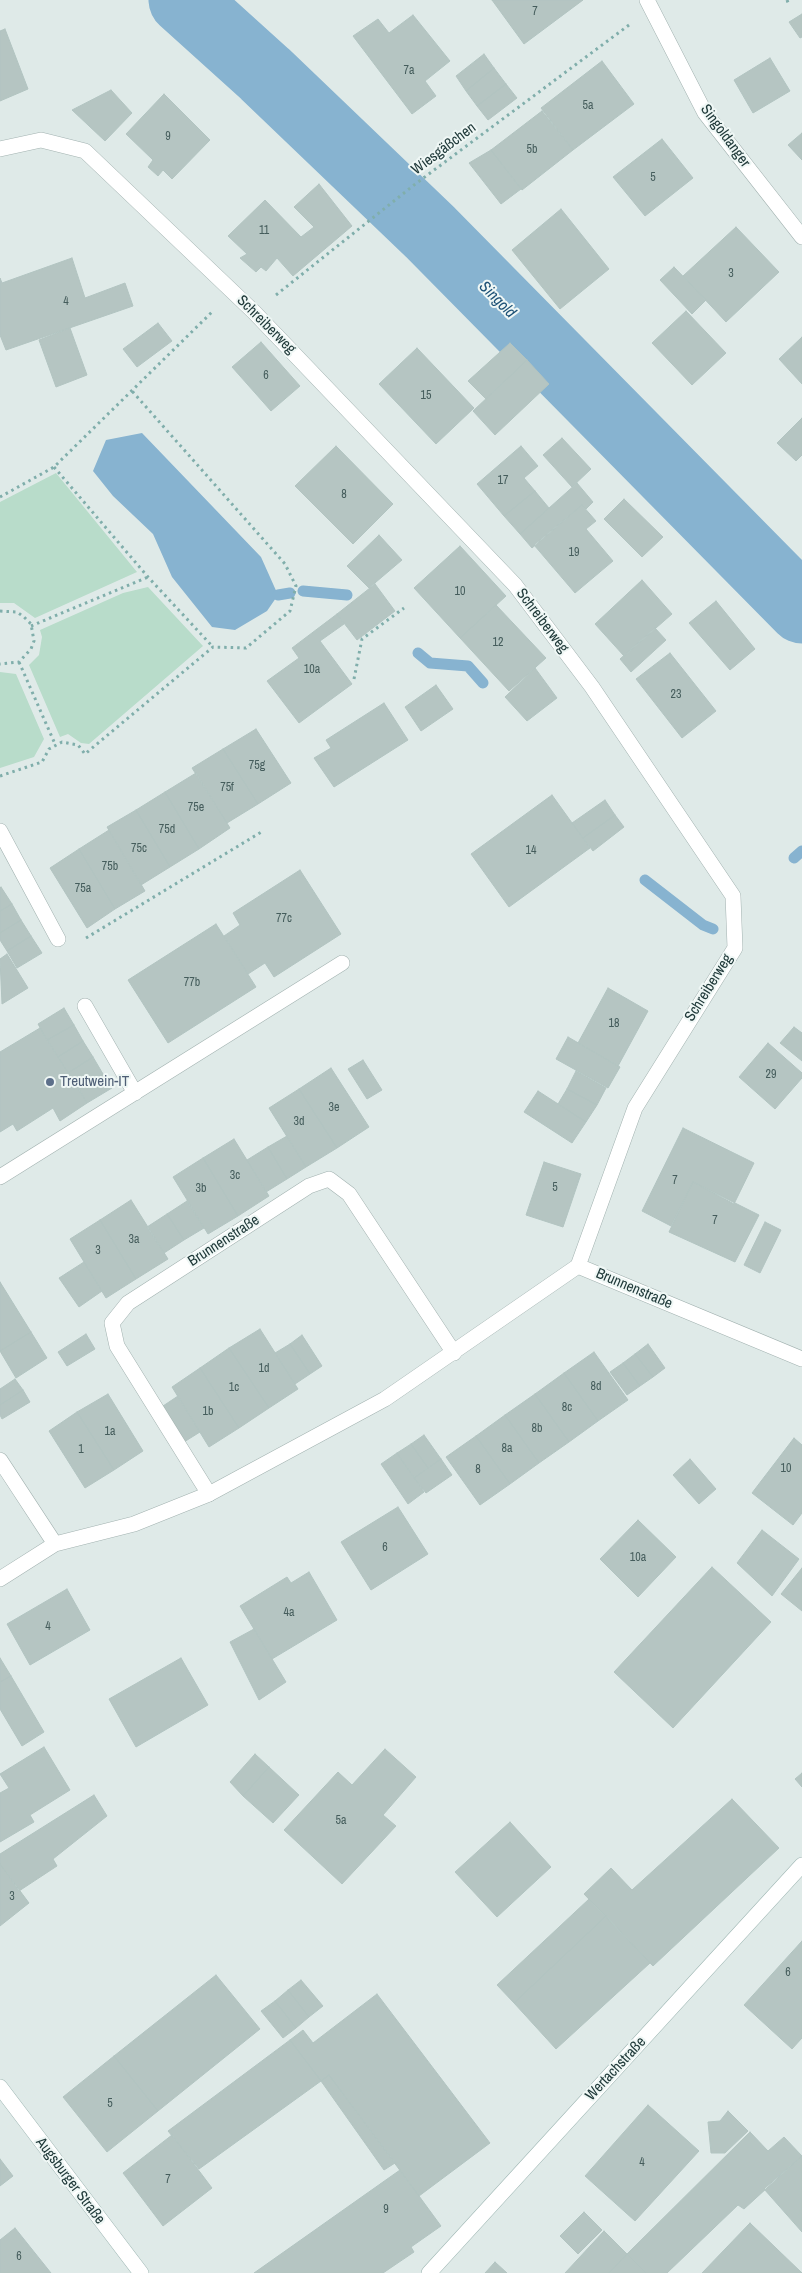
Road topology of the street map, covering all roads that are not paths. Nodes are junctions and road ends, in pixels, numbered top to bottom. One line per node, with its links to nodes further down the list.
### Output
1 (649, 4): 3 (street, Singoldanger)
2 (0, 149): 10 (street, Schreiberweg)
3 (802, 237)
4 (0, 831): 5 (street)
5 (58, 938)
6 (342, 964): 8 (street)
7 (85, 1006): 8 (street)
8 (135, 1093): 9 (street)
9 (0, 1177)
10 (578, 1266): 11 (street, Brunnenstraße); 12 (street, Brunnenstraße)
11 (454, 1353): 14 (street, Brunnenstraße); 14 (street, Brunnenstraße)
12 (802, 1359)
13 (0, 1460): 15 (street)
14 (209, 1494): 15 (street, Brunnenstraße)
15 (55, 1544): 16 (street, Brunnenstraße)
16 (0, 1579)
17 (802, 1865): 20 (street, Wertachstraße)
18 (0, 2087): 19 (street, Augsburger Straße)
19 (140, 2273)
20 (429, 2273)

